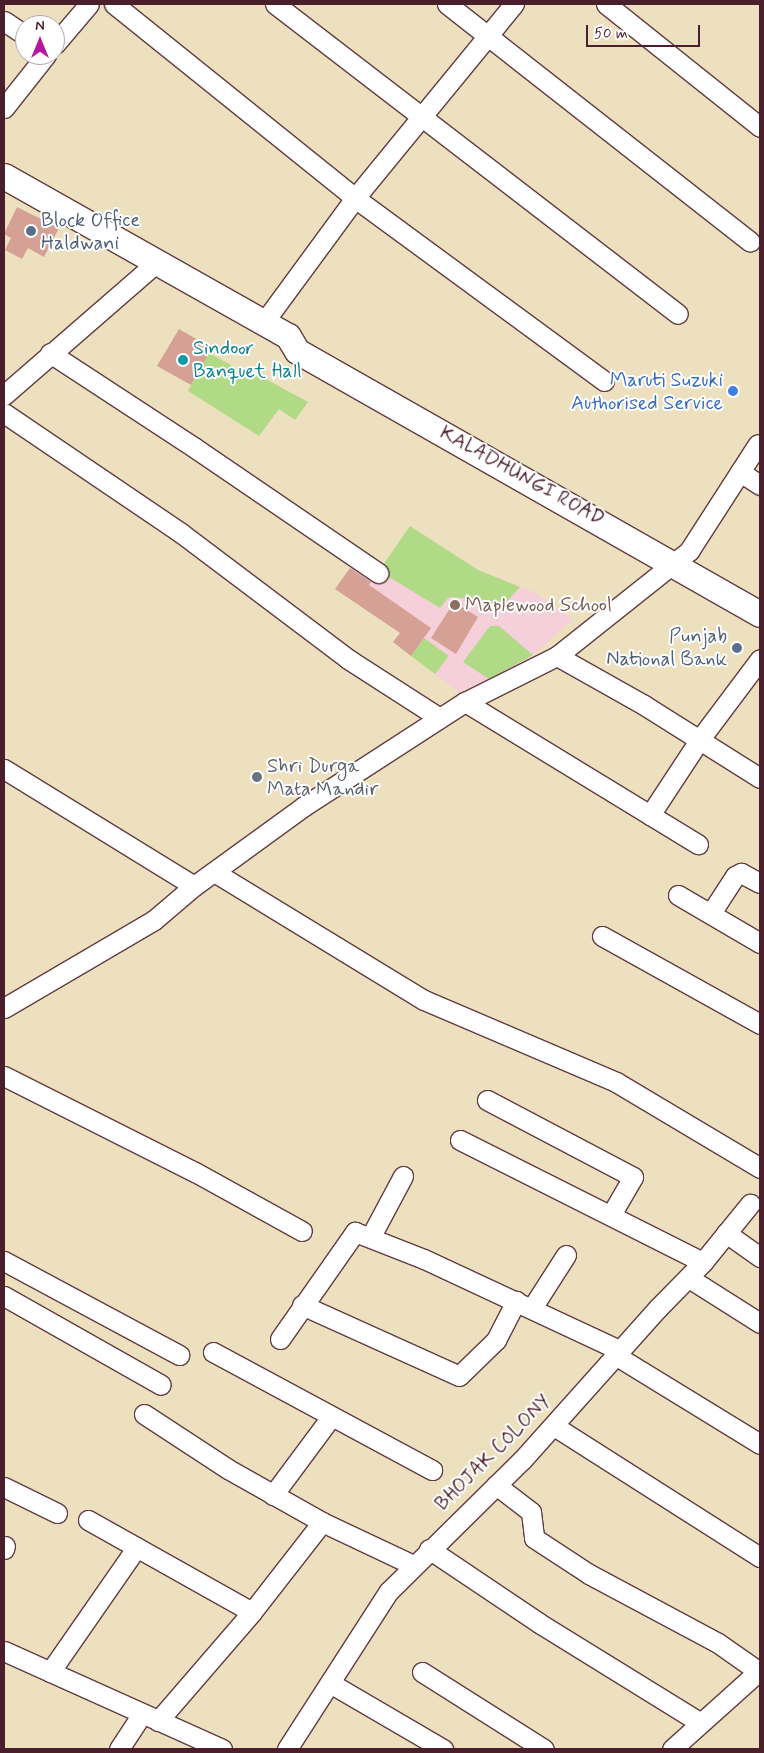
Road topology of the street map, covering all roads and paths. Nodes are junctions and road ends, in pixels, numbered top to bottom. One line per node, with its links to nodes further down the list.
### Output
1 (89, 4): 9 (street)
2 (114, 4): 16 (street)
3 (275, 4): 13 (street)
4 (447, 4): 10 (street)
5 (514, 4): 10 (street)
6 (606, 4): 14 (street)
7 (4, 21): 8 (street)
8 (15, 28)
9 (65, 32)
10 (489, 36): 13 (street); 17 (street)
11 (38, 65): 12 (street)
12 (4, 108)
13 (422, 115): 16 (street); 19 (street)
14 (760, 127)
15 (4, 176): 18 (main road, KALADHUNGI ROAD)
16 (355, 198): 20 (street); 22 (street)
17 (750, 242)
18 (157, 262): 20 (main road, KALADHUNGI ROAD); 21 (street)
19 (678, 314)
20 (264, 322): 28 (main road, KALADHUNGI ROAD)
21 (50, 353): 23 (street); 29 (street)
22 (604, 382)
23 (4, 394)
24 (4, 413): 35 (street)
25 (758, 444): 26 (street)
26 (740, 472): 27 (street); 28 (street)
27 (760, 484)
28 (683, 558): 30 (main road, KALADHUNGI ROAD); 31 (main road, KALADHUNGI ROAD); 32 (street)
29 (378, 573)
30 (760, 594)
31 (760, 614)
32 (556, 656): 34 (street); 36 (street)
33 (760, 660): 36 (street)
34 (465, 702): 35 (street); 39 (street)
35 (440, 718): 41 (street)
36 (700, 739): 38 (street); 39 (street)
37 (4, 769): 43 (street)
38 (760, 778)
39 (650, 815): 40 (street)
40 (698, 844)
41 (214, 872): 43 (street); 53 (street)
42 (760, 883): 45 (street)
43 (194, 886): 48 (street)
44 (678, 895): 45 (street)
45 (711, 913): 47 (street)
46 (602, 936): 49 (street)
47 (760, 943)
48 (4, 1008)
49 (760, 1024)
50 (4, 1076): 57 (street)
51 (487, 1100): 56 (street)
52 (460, 1140): 56 (street)
53 (760, 1168)
54 (404, 1176): 59 (street)
55 (750, 1204): 58 (street, BHOJAK COLONY)
56 (611, 1215): 63 (street)
57 (302, 1231)
58 (726, 1233): 61 (street); 63 (street, BHOJAK COLONY)
59 (371, 1236): 66 (street); 67 (street)
60 (566, 1255): 66 (street)
61 (760, 1257)
62 (4, 1261): 72 (street)
63 (703, 1262): 64 (street, BHOJAK COLONY)
64 (689, 1278): 68 (street); 71 (street, BHOJAK COLONY)
65 (4, 1296): 73 (street)
66 (524, 1304): 67 (street); 71 (street)
67 (302, 1305): 69 (street)
68 (760, 1323)
69 (280, 1339)
70 (213, 1352): 75 (street)
71 (617, 1353): 76 (street, BHOJAK COLONY); 77 (street)
72 (180, 1355)
73 (161, 1385)
74 (144, 1414): 81 (street)
75 (331, 1417): 78 (street); 81 (street)
76 (554, 1426): 79 (street, BHOJAK COLONY); 87 (street)
77 (760, 1444)
78 (432, 1470)
79 (496, 1485): 86 (street, BHOJAK COLONY); 91 (street)
80 (4, 1487): 82 (street)
81 (273, 1495): 84 (street)
82 (57, 1513)
83 (88, 1520): 85 (street)
84 (322, 1522): 88 (street); 89 (street)
85 (137, 1547): 89 (street); 92 (street)
86 (429, 1549): 88 (street, BHOJAK COLONY); 96 (street)
87 (760, 1557)
88 (413, 1565): 94 (street, BHOJAK COLONY)
89 (252, 1612): 95 (street)
90 (4, 1651): 92 (street)
91 (759, 1671): 96 (street)
92 (50, 1672): 95 (street)
93 (422, 1672): 101 (street)
94 (330, 1683): 99 (street, BHOJAK COLONY); 100 (street)
95 (150, 1718): 97 (street); 98 (street)
96 (701, 1724): 102 (street)
97 (119, 1749)
98 (222, 1749)
99 (287, 1749)
100 (443, 1749)
101 (544, 1749)
102 (672, 1749)

